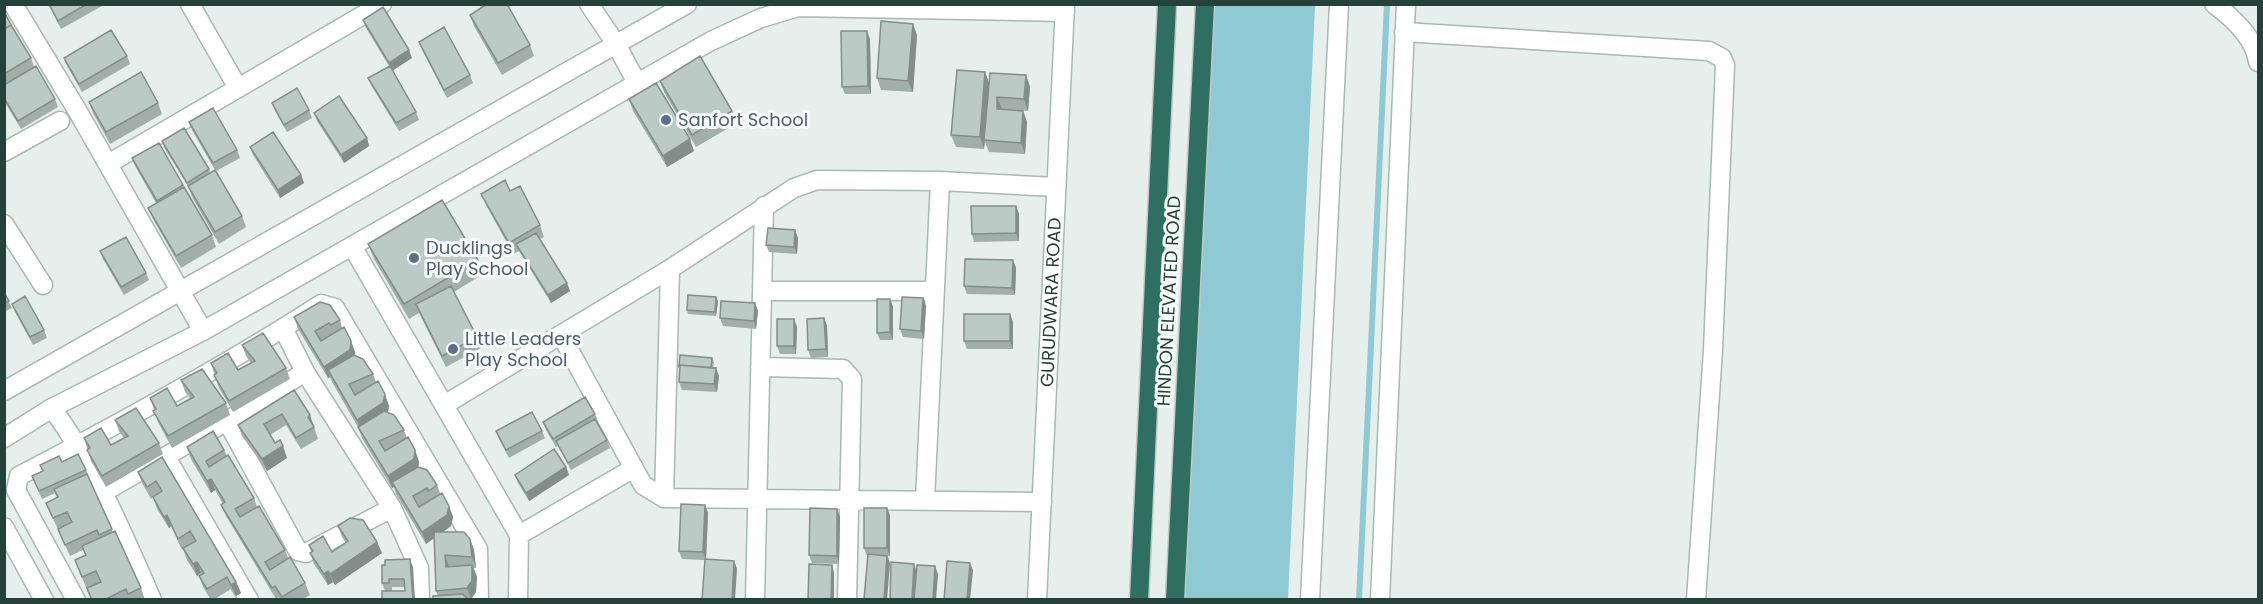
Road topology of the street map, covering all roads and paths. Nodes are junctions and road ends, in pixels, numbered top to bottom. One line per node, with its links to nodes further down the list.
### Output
1 (13, 4): 19 (street)
2 (190, 4): 16 (street)
3 (382, 4): 16 (street)
4 (589, 4): 13 (street)
5 (687, 4): 13 (street)
6 (1167, 4): 63 (highway, HINDON ELEVATED ROAD)
7 (1205, 4): 64 (highway, HINDON ELEVATED ROAD)
8 (1339, 4): 65 (street)
9 (1406, 4): 12 (street)
10 (2214, 4): 14 (street)
11 (1065, 8): 15 (street); 21 (street, GURUDWARA ROAD)
12 (1404, 32): 66 (street); 67 (street)
13 (616, 44): 15 (street); 28 (street)
14 (2259, 62)
15 (637, 83): 24 (street)
16 (238, 88): 19 (street)
17 (60, 121): 18 (street)
18 (4, 152)
19 (108, 164): 28 (street)
20 (940, 181): 21 (street); 22 (street); 30 (street)
21 (1056, 187): 49 (street, GURUDWARA ROAD)
22 (764, 206): 26 (street); 29 (street)
23 (4, 224): 25 (street)
24 (352, 246): 32 (street); 37 (street)
25 (11, 251): 27 (street)
26 (670, 269): 33 (street); 45 (street)
27 (43, 285)
28 (181, 291): 32 (street); 36 (street)
29 (762, 291): 30 (street); 34 (street)
30 (935, 291): 48 (street)
31 (283, 328): 35 (street); 41 (street); 58 (street)
32 (203, 331): 38 (street)
33 (561, 334): 37 (street); 43 (street)
34 (760, 367): 46 (street); 47 (street)
35 (305, 372): 39 (street); 50 (street)
36 (4, 391)
37 (444, 405): 52 (street)
38 (52, 408): 40 (street); 41 (street)
39 (226, 421): 42 (street); 50 (street)
40 (4, 438)
41 (79, 445): 44 (street); 54 (street)
42 (166, 457): 44 (street); 56 (street)
43 (634, 468): 45 (street); 52 (street)
44 (104, 492): 55 (street)
45 (664, 498): 46 (street)
46 (757, 499): 47 (street); 60 (street)
47 (847, 500): 48 (street); 61 (street)
48 (925, 501): 49 (street)
49 (1042, 502): 62 (street, GURUDWARA ROAD)
50 (392, 508): 57 (street)
51 (4, 527): 53 (street)
52 (519, 535): 59 (street)
53 (44, 600)
54 (76, 600)
55 (152, 600)
56 (249, 600)
57 (420, 600)
58 (479, 600)
59 (518, 600)
60 (755, 600)
61 (847, 600)
62 (1037, 600)
63 (1139, 600)
64 (1175, 600)
65 (1310, 600)
66 (1380, 600)
67 (1696, 600)

